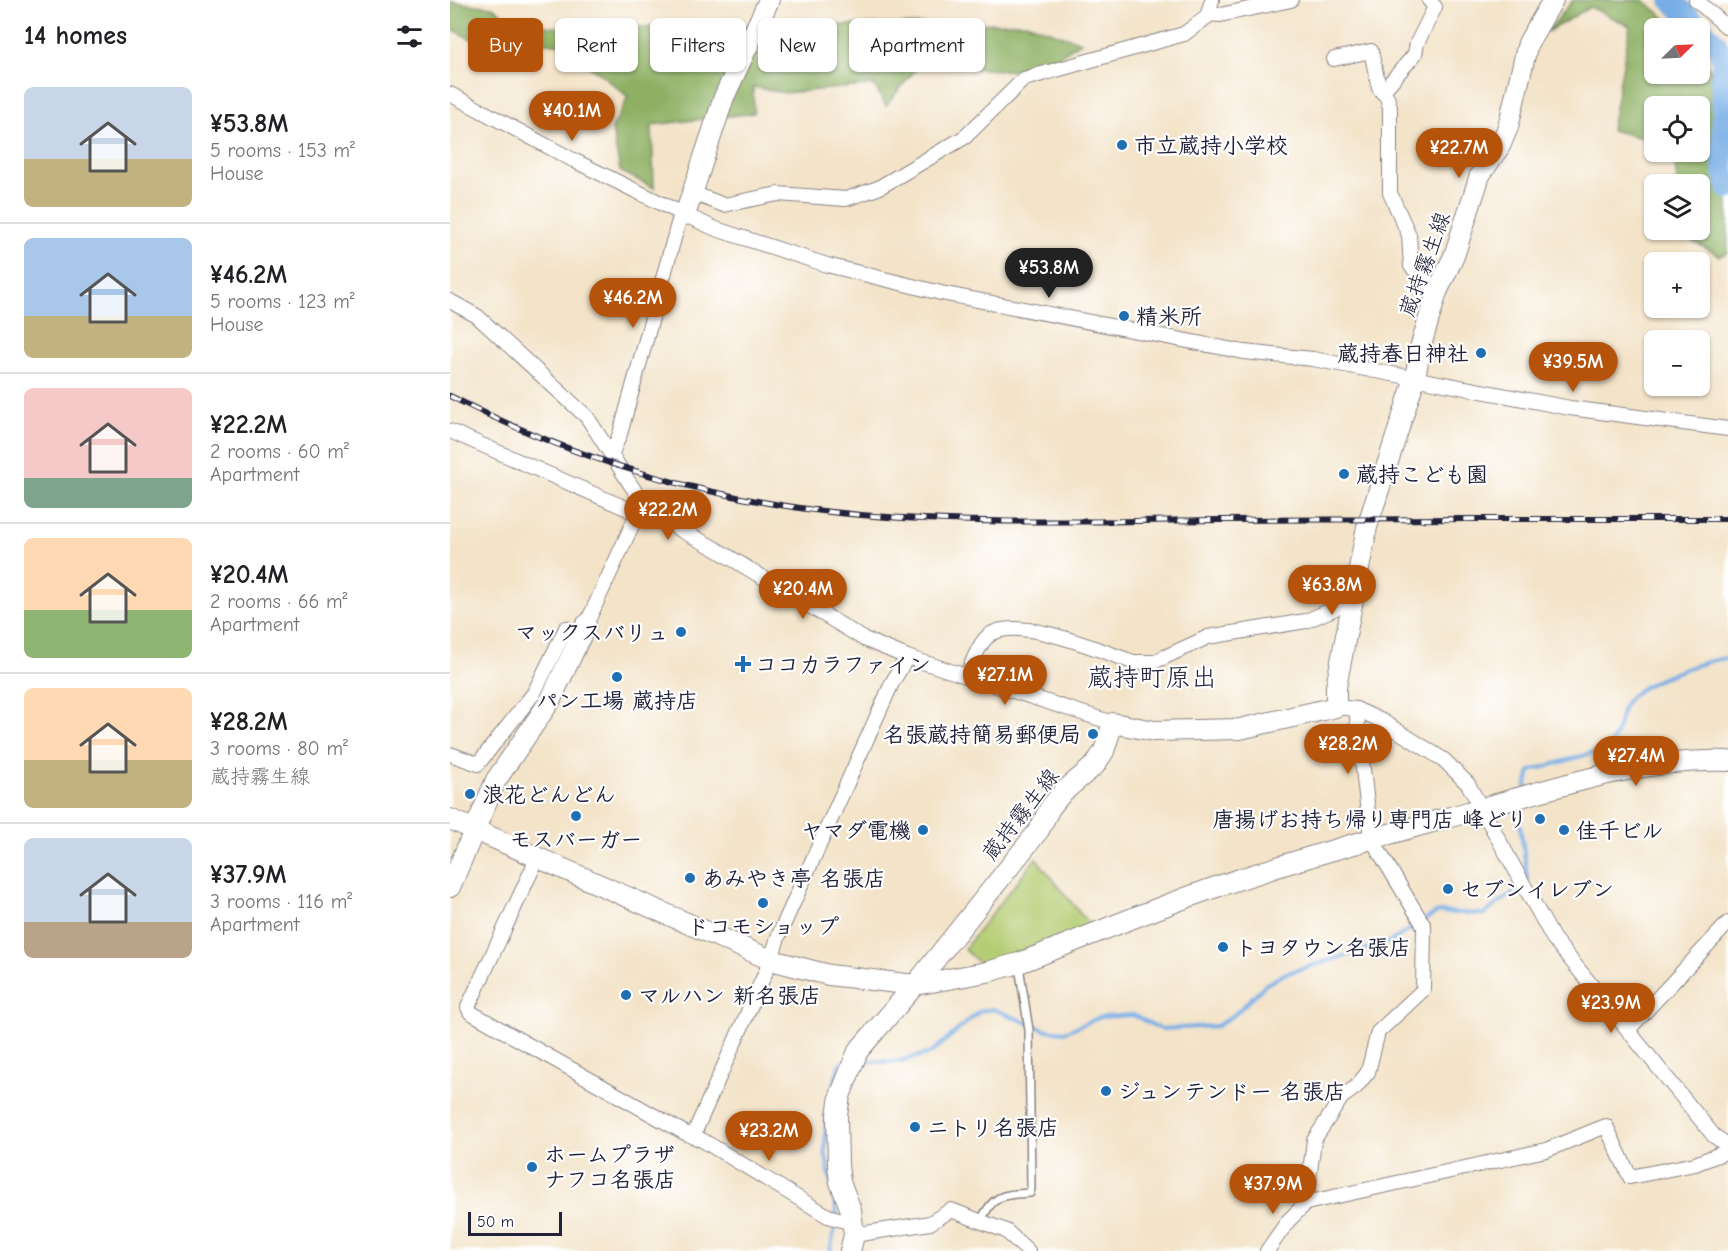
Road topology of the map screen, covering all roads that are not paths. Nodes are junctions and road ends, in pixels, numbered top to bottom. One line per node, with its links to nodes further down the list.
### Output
1 (770, 0): 12 (street)
2 (1212, 0): 7 (street)
3 (1291, 0): 7 (street)
4 (1553, 0): 14 (street, 蔵持霧生線)
5 (1696, 0): 8 (street)
6 (1433, 1): 10 (street)
7 (1208, 14): 12 (street)
8 (1728, 28)
9 (1334, 58): 10 (street)
10 (1382, 92): 14 (street)
11 (450, 94): 13 (street)
12 (692, 193): 13 (street)
13 (683, 214): 16 (street); 19 (street)
14 (1437, 292): 16 (street, 蔵持霧生線)
15 (450, 301): 19 (street)
16 (1415, 378): 17 (street); 21 (street, 蔵持霧生線)
17 (1728, 429)
18 (450, 431): 20 (street)
19 (612, 453): 20 (street)
20 (640, 509): 22 (street); 24 (street)
21 (1354, 600): 25 (street); 26 (street, 蔵持霧生線)
22 (586, 625): 33 (street)
23 (566, 628): 29 (street)
24 (907, 657): 25 (street); 38 (street)
25 (967, 675): 28 (street)
26 (1336, 707): 27 (street); 28 (street)
27 (1356, 709): 31 (street); 34 (street)
28 (1113, 723): 40 (street, 蔵持霧生線)
29 (450, 754)
30 (1728, 761): 31 (street)
31 (1483, 808): 34 (street); 41 (street)
32 (450, 819): 33 (street)
33 (474, 829): 35 (street); 36 (street)
34 (1371, 838): 39 (street); 45 (street)
35 (537, 859): 38 (street); 42 (street)
36 (450, 887)
37 (1728, 923): 41 (street)
38 (771, 960): 40 (street); 42 (street)
39 (1019, 963): 40 (street); 46 (lane)
40 (915, 985): 47 (street, 蔵持霧生線)
41 (1628, 1030): 43 (street)
42 (693, 1136): 47 (street)
43 (1728, 1145)
44 (1728, 1151): 45 (street)
45 (1306, 1203): 49 (street)
46 (981, 1221): 47 (street); 48 (street)
47 (852, 1236)
48 (1028, 1251)
49 (1267, 1251)

